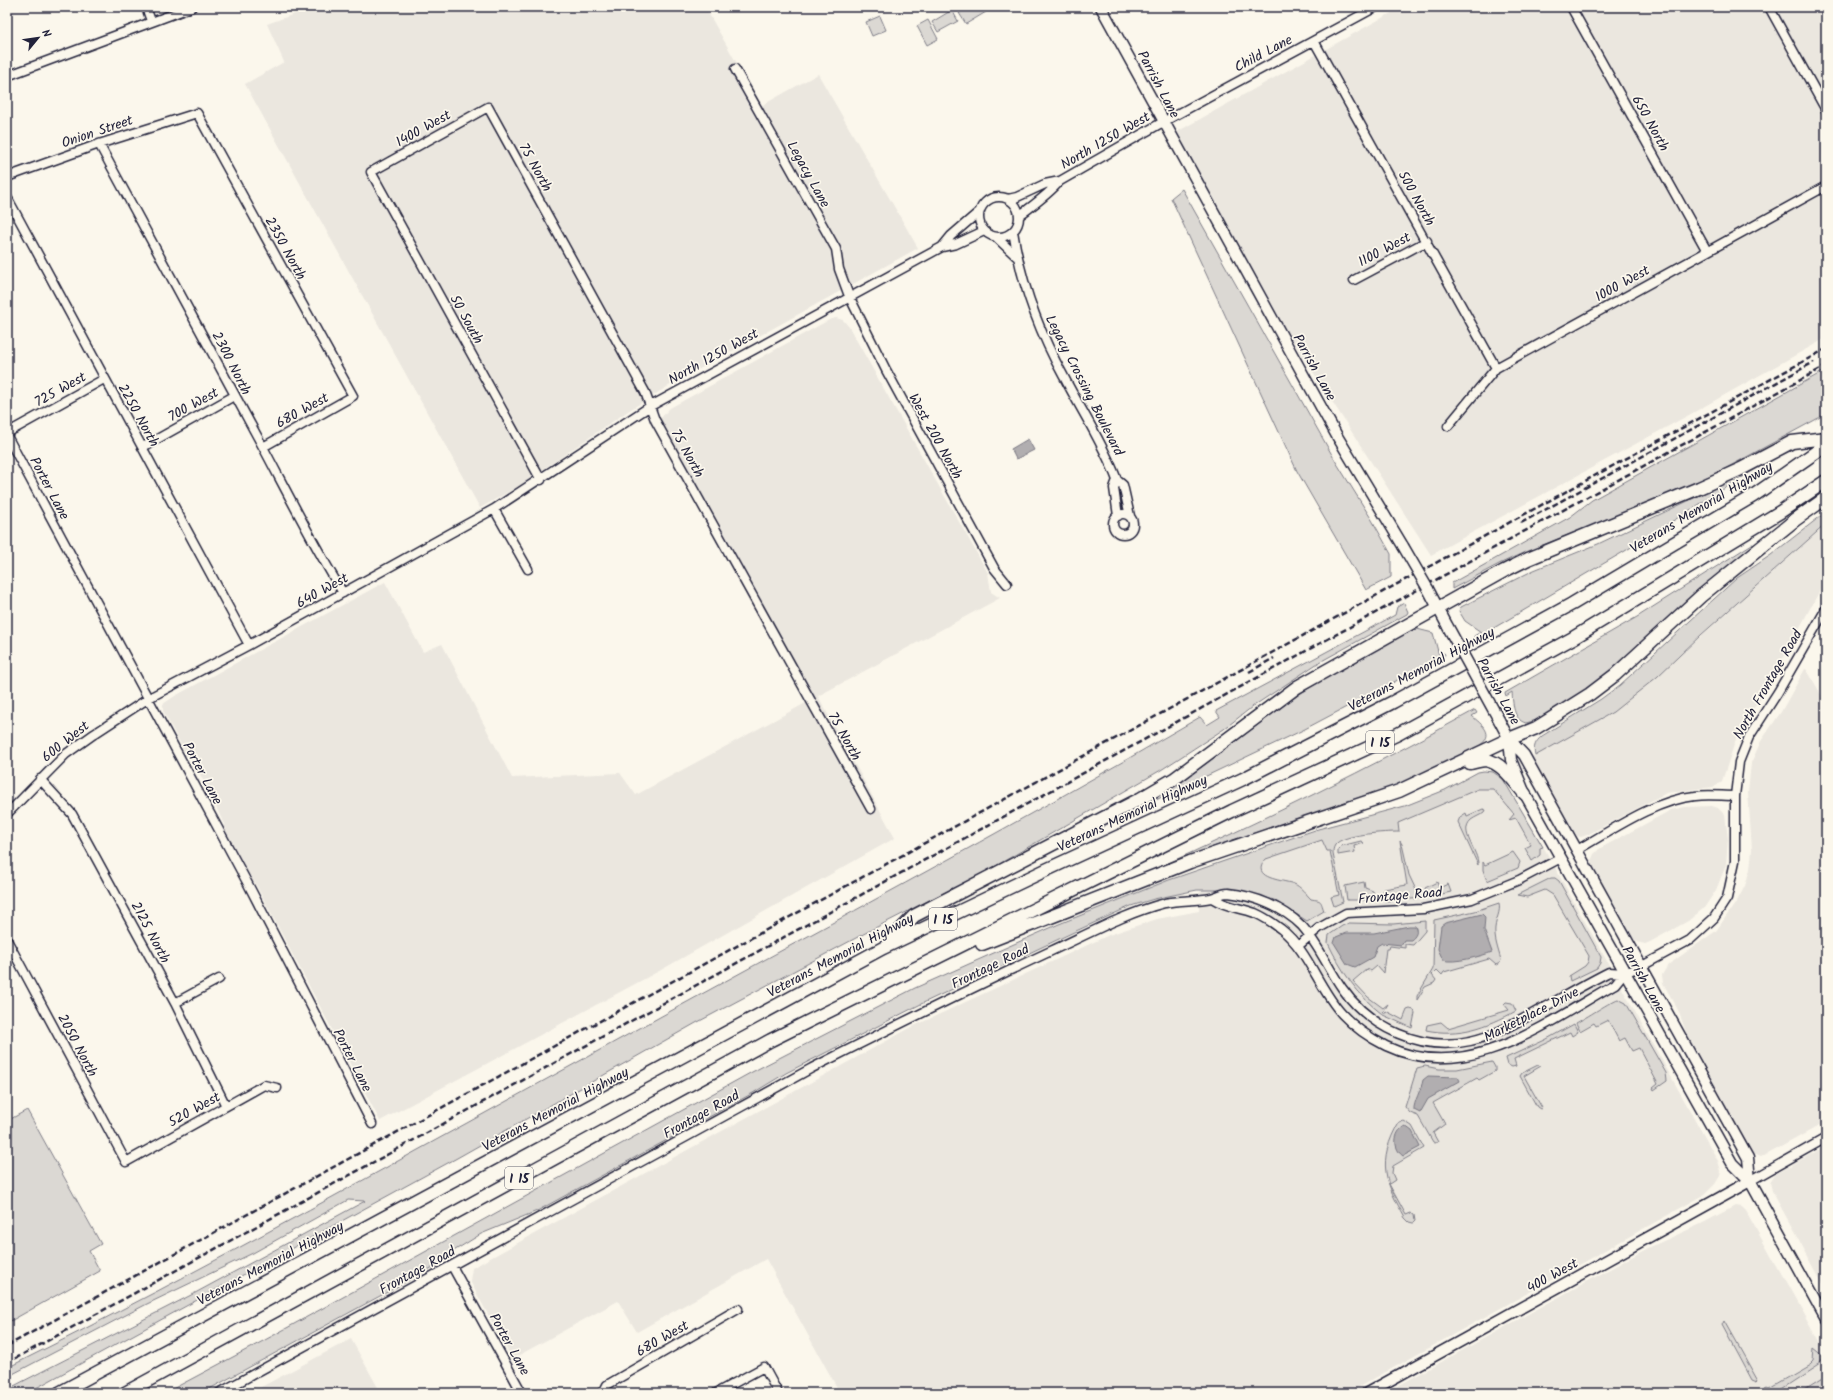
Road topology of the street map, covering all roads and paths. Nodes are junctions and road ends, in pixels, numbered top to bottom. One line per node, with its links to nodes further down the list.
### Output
1 (146, 7): 7 (street)
2 (192, 7): 7 (street)
3 (1101, 7): 14 (main road, Parrish Lane)
4 (1376, 7): 8 (street, Child Lane)
5 (1571, 7): 29 (street, 650 North)
6 (1769, 7): 12 (street)
7 (151, 21): 10 (street)
8 (1314, 41): 14 (street, Child Lane); 27 (street, 500 North)
9 (736, 69): 32 (street, Legacy Lane)
10 (7, 76)
11 (488, 107): 16 (street, 1400 West); 37 (street, 75 North)
12 (1826, 110)
13 (197, 113): 15 (street, Onion Street); 36 (street, 2350 North)
14 (1163, 122): 18 (street, North 1250 West); 56 (main road, Parrish Lane, bridge)
15 (99, 144): 17 (street, Onion Street); 35 (street, 2300 North)
16 (371, 172): 45 (street, 50 South)
17 (7, 177)
18 (1060, 181): 21 (street, North 1250 West); 23 (street, North 1250 West)
19 (1826, 186): 29 (street, 1000 West)
20 (7, 197): 34 (street, 2250 North)
21 (1008, 199): 22 (street); 23 (street)
22 (980, 211): 24 (street); 28 (street, North 1250 West)
23 (1019, 216): 25 (street)
24 (984, 231): 26 (street); 28 (street, North 1250 West)
25 (1013, 231): 26 (street); 30 (street, Legacy Crossing Boulevard)
26 (996, 237): 30 (street)
27 (1426, 241): 31 (street, 1100 West); 33 (street, 500 North)
28 (942, 247): 32 (street, North 1250 West)
29 (1707, 251): 33 (street, 1000 West)
30 (1016, 256): 46 (street, Legacy Crossing Boulevard)
31 (1354, 280)
32 (849, 296): 37 (street, North 1250 West); 54 (street, West 200 North)
33 (1496, 368): 38 (street, 1000 West)
34 (104, 379): 39 (street, 725 West); 43 (street, 2250 North)
35 (234, 396): 43 (street, 700 West); 44 (street, 2300 North)
36 (353, 396): 44 (street, 680 West)
37 (649, 407): 45 (street, North 1250 West); 65 (street, 75 North)
38 (1448, 426)
39 (7, 433)
40 (7, 436): 59 (street, Porter Lane)
41 (1826, 438): 56 (highway)
42 (1826, 445): 73 (highway, Veterans Memorial Highway / I 15)
43 (143, 447): 58 (street, 2250 North)
44 (263, 447): 55 (street, 2300 North)
45 (541, 480): 49 (street, North 1250 West)
46 (1117, 480): 51 (street, Legacy Crossing Boulevard); 52 (street, Legacy Crossing Boulevard)
47 (1826, 481): 75 (highway, I 15)
48 (1826, 498): 60 (highway)
49 (506, 502): 50 (street, 640 West)
50 (494, 509): 53 (street); 55 (street, 640 West)
51 (1118, 516): 52 (street); 52 (street, Legacy Crossing Boulevard)
52 (1130, 516)
53 (528, 569)
54 (1007, 584)
55 (343, 593): 58 (street, 640 West)
56 (1438, 608): 60 (main road, Parrish Lane, bridge); 73 (highway)
57 (1826, 609): 63 (street, North Frontage Road)
58 (249, 645): 59 (street, 640 West)
59 (149, 698): 61 (street, 600 West); 81 (street, Porter Lane)
60 (1509, 739): 62 (main road, Parrish Lane); 64 (highway); 67 (main road, Parrish Lane)
61 (40, 779): 66 (street, 600 West); 78 (street, 2125 North)
62 (1525, 794): 64 (highway); 68 (main road, Parrish Lane)
63 (1735, 796): 67 (street); 74 (street, North Frontage Road)
64 (1365, 802): 75 (highway)
65 (871, 809)
66 (8, 812)
67 (1577, 850): 74 (main road, Parrish Lane)
68 (1561, 858): 70 (street, Frontage Road); 76 (main road, Parrish Lane)
69 (1212, 898): 70 (street, Frontage Road); 72 (street); 85 (street, Frontage Road)
70 (1310, 936): 72 (street, Frontage Road); 76 (street, Marketplace Drive)
71 (7, 940): 83 (street, 2050 North)
72 (1298, 946): 76 (street, Marketplace Drive)
73 (883, 948): 88 (highway, Veterans Memorial Highway / I 15)
74 (1642, 966): 76 (street, Marketplace Drive); 84 (main road, Parrish Lane)
75 (916, 969): 89 (highway, I 15)
76 (1624, 973): 84 (main road, Parrish Lane)
77 (219, 979): 78 (street)
78 (175, 1004): 80 (street, 2125 North)
79 (276, 1088): 80 (street, 520 West)
80 (226, 1106): 83 (street, 520 West)
81 (372, 1124)
82 (1826, 1138): 84 (street)
83 (126, 1162)
84 (1750, 1182): 87 (main road, Parrish Lane); 95 (main road, 400 West)
85 (452, 1266): 90 (street, Frontage Road); 91 (street, Porter Lane)
86 (738, 1309): 92 (street, 680 West)
87 (1826, 1319)
88 (59, 1393)
89 (125, 1393)
90 (219, 1393)
91 (522, 1393)
92 (603, 1393)
93 (716, 1393): 94 (street)
94 (778, 1393)
95 (1367, 1393)

